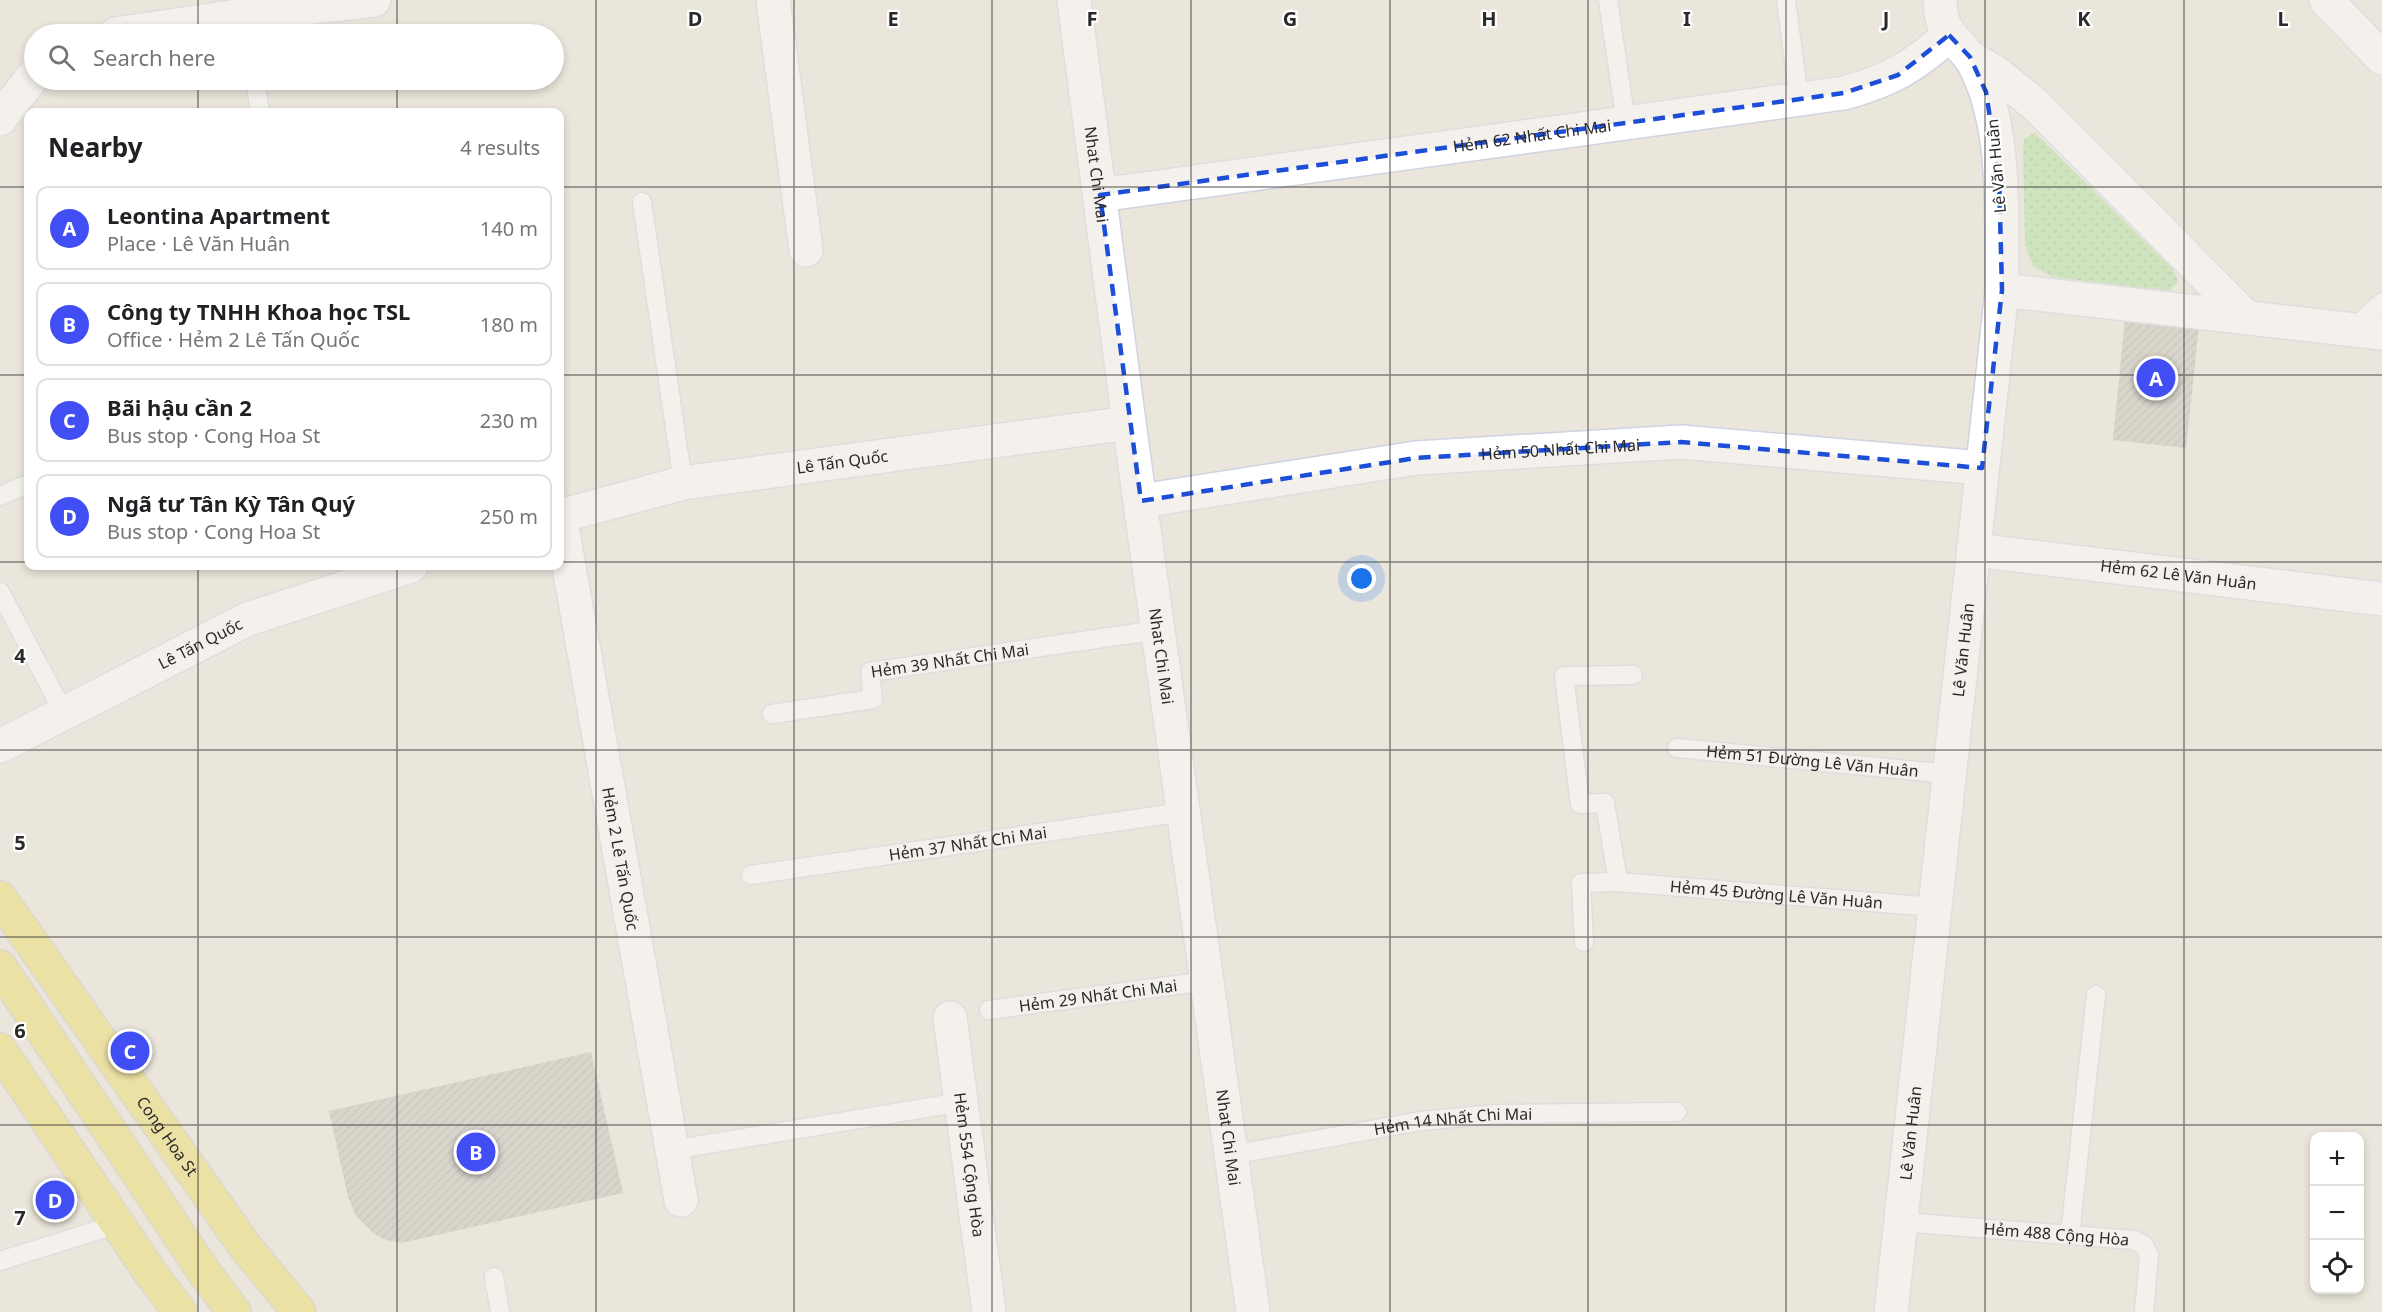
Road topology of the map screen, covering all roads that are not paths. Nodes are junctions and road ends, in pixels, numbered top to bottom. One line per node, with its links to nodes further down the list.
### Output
1 (374, 0): 8 (street)
2 (773, 0): 19 (street)
3 (1074, 0): 17 (street, Nhat Chi Mai)
4 (1608, 0): 16 (lane)
5 (1786, 0): 13 (lane)
6 (1940, 0): 9 (street, Lê Văn Huân)
7 (2326, 0): 10 (street)
8 (251, 24)
9 (1959, 46): 13 (street, Hẻm 62 Nhất Chi Mai); 20 (street, Lê Văn Huân); 22 (street)
10 (2382, 58)
11 (24, 88): 15 (street)
12 (257, 90): 14 (lane)
13 (1798, 100): 16 (street, Hẻm 62 Nhất Chi Mai)
14 (259, 108)
15 (0, 119)
16 (1626, 123): 17 (street, Hẻm 62 Nhất Chi Mai)
17 (1100, 195): 24 (street, Nhat Chi Mai)
18 (642, 202): 26 (lane)
19 (806, 250)
20 (2002, 290): 22 (street); 25 (street, Lê Văn Huân)
21 (2382, 302): 23 (lane)
22 (2245, 316): 23 (street)
23 (2367, 331)
24 (1129, 423): 26 (street, Lê Tấn Quốc); 29 (street, Nhat Chi Mai)
25 (1982, 468): 29 (street, Hẻm 50 Nhất Chi Mai); 32 (street, Lê Văn Huân)
26 (683, 483): 30 (street, Lê Tấn Quốc)
27 (24, 486): 28 (lane)
28 (0, 496)
29 (1141, 501): 36 (street, Nhat Chi Mai)
30 (564, 515)
31 (564, 539): 57 (street, Hẻm 2 Lê Tấn Quốc)
32 (1974, 550): 35 (street, Hẻm 62 Lê Văn Huân); 42 (street, Lê Văn Huân)
33 (399, 570): 38 (street, Lê Tấn Quốc)
34 (0, 592): 38 (lane)
35 (2382, 598)
36 (1158, 630): 39 (lane, Hẻm 39 Nhất Chi Mai); 43 (street, Nhat Chi Mai)
37 (1633, 675): 45 (lane)
38 (64, 713): 40 (street, Lê Tấn Quốc)
39 (772, 714)
40 (0, 746)
41 (1677, 748): 42 (lane, Hẻm 51 Đường Lê Văn Huân)
42 (1949, 774): 47 (street, Lê Văn Huân)
43 (1184, 812): 44 (lane, Hẻm 37 Nhất Chi Mai); 50 (street, Nhat Chi Mai)
44 (751, 875)
45 (1618, 882): 47 (lane, Hẻm 45 Đường Lê Văn Huân); 48 (lane, Hẻm 45 Đường Lê Văn Huân)
46 (0, 898): 67 (main road, Cong Hoa St)
47 (1935, 907): 60 (street, Lê Văn Huân)
48 (1584, 942)
49 (0, 968): 66 (main road)
50 (1207, 981): 52 (lane, Hẻm 29 Nhất Chi Mai); 58 (street, Nhat Chi Mai)
51 (2096, 995): 62 (lane)
52 (989, 1010)
53 (950, 1018): 55 (street, Hẻm 554 Cộng Hòa)
54 (0, 1050): 61 (main road)
55 (961, 1102): 57 (lane); 69 (street, Hẻm 554 Cộng Hòa)
56 (1677, 1112): 58 (lane, Hẻm 14 Nhất Chi Mai)
57 (672, 1150): 59 (street, Hẻm 2 Lê Tấn Quốc)
58 (1231, 1155): 70 (street, Nhat Chi Mai)
59 (681, 1200)
60 (1901, 1222): 62 (lane, Hẻm 488 Cộng Hòa); 71 (street, Lê Văn Huân)
61 (118, 1224): 63 (lane); 65 (main road)
62 (2070, 1235): 72 (lane, Hẻm 488 Cộng Hòa)
63 (0, 1261)
64 (494, 1276): 68 (lane)
65 (180, 1312)
66 (234, 1312)
67 (299, 1312)
68 (500, 1312)
69 (988, 1312)
70 (1253, 1312)
71 (1891, 1312)
72 (2144, 1312)

